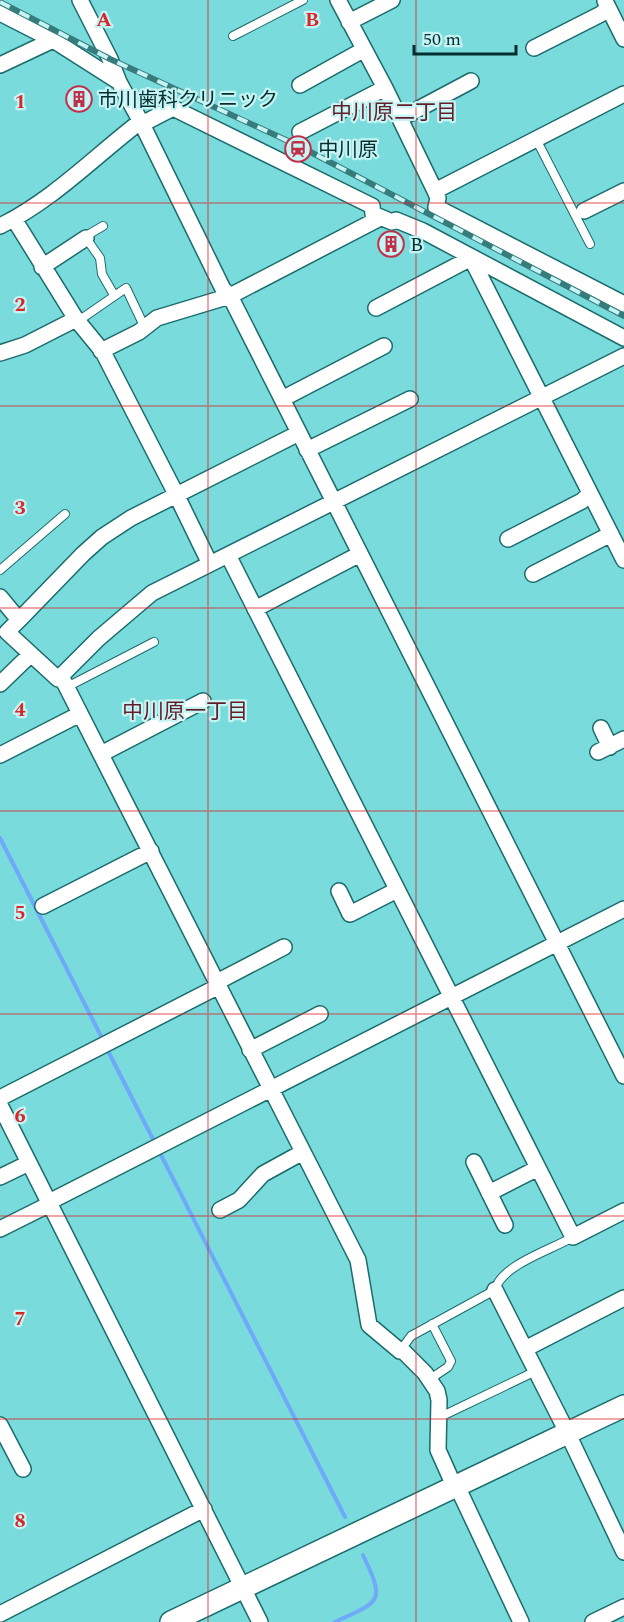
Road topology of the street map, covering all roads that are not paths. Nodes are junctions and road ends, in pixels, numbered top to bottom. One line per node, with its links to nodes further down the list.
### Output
1 (80, 0): 15 (street)
2 (303, 0): 8 (lane)
3 (338, 0): 7 (street)
4 (392, 0): 7 (street)
5 (606, 4): 9 (street); 11 (street)
6 (0, 13): 10 (street)
7 (349, 22): 12 (street)
8 (233, 36)
9 (624, 39)
10 (53, 40): 13 (street); 15 (street)
11 (534, 48)
12 (363, 50): 16 (street); 17 (street)
13 (0, 65)
14 (471, 81): 19 (street)
15 (119, 82): 20 (street)
16 (300, 85)
17 (385, 88): 19 (street); 21 (street)
18 (624, 94): 22 (street)
19 (399, 116): 23 (street)
20 (141, 123): 26 (street); 27 (street); 34 (street)
21 (300, 132)
22 (536, 139): 23 (street); 30 (lane)
23 (435, 191): 35 (street)
24 (624, 191): 25 (street)
25 (584, 212)
26 (380, 218): 31 (street); 34 (street)
27 (7, 223): 32 (street)
28 (103, 226): 29 (lane)
29 (86, 238): 32 (street); 33 (lane)
30 (591, 244)
31 (471, 258): 36 (street); 39 (street); 44 (street)
32 (42, 267): 37 (street)
33 (114, 295): 37 (lane); 38 (lane)
34 (230, 296): 38 (street); 45 (street)
35 (624, 304)
36 (376, 308)
37 (76, 319): 41 (street); 42 (street)
38 (145, 328): 41 (street)
39 (624, 338)
40 (384, 346): 45 (street)
41 (101, 351): 50 (street)
42 (0, 353)
43 (624, 356): 44 (street)
44 (541, 397): 49 (street); 51 (street)
45 (282, 399): 47 (street)
46 (410, 399): 48 (street)
47 (299, 433): 48 (street); 50 (street)
48 (307, 450): 51 (street)
49 (590, 493): 53 (street); 54 (street)
50 (176, 495): 58 (street); 63 (street)
51 (333, 501): 55 (street); 56 (street)
52 (64, 514): 59 (lane)
53 (611, 534): 57 (street); 60 (street)
54 (508, 539)
55 (360, 554): 62 (street); 79 (street)
56 (228, 555): 58 (street); 62 (street)
57 (624, 560)
58 (210, 564): 66 (street)
59 (0, 570)
60 (533, 574)
61 (0, 597): 63 (street)
62 (255, 609): 75 (street)
63 (19, 620): 65 (street)
64 (154, 642): 66 (lane)
65 (31, 654): 66 (street); 67 (street)
66 (64, 682): 69 (street)
67 (0, 684)
68 (203, 701): 72 (street)
69 (80, 714): 72 (street); 73 (street)
70 (601, 728): 71 (street)
71 (624, 739)
72 (101, 754): 74 (street)
73 (0, 755)
74 (151, 851): 77 (street); 81 (street)
75 (397, 890): 76 (street); 82 (street)
76 (339, 891)
77 (43, 906)
78 (624, 909): 79 (street)
79 (557, 944): 82 (street); 85 (street)
80 (284, 947): 81 (street)
81 (218, 984): 84 (street); 87 (street)
82 (451, 998): 86 (street); 92 (street)
83 (320, 1014): 84 (street)
84 (250, 1050): 86 (street)
85 (624, 1076)
86 (270, 1090): 89 (street); 95 (street)
87 (0, 1098)
88 (0, 1105): 91 (street)
89 (303, 1152): 96 (street); 105 (street)
90 (474, 1162): 94 (street)
91 (29, 1163): 93 (street); 95 (street)
92 (538, 1168): 94 (street); 100 (street)
93 (0, 1177)
94 (489, 1193): 98 (street)
95 (50, 1203): 99 (street); 115 (street)
96 (220, 1210)
97 (624, 1211): 100 (street)
98 (505, 1225)
99 (0, 1229)
100 (573, 1237): 101 (lane)
101 (495, 1290): 103 (lane); 104 (street)
102 (624, 1298): 104 (street)
103 (432, 1324): 105 (lane); 107 (lane)
104 (525, 1349): 106 (street)
105 (400, 1351): 107 (street)
106 (536, 1371): 109 (lane); 111 (street)
107 (430, 1379): 109 (street)
108 (624, 1406): 111 (street)
109 (438, 1418): 114 (street)
110 (0, 1425): 112 (street)
111 (568, 1434): 114 (street); 116 (street)
112 (4, 1444): 113 (street)
113 (23, 1469)
114 (456, 1487): 117 (street); 122 (street)
115 (204, 1509): 117 (street); 119 (street)
116 (624, 1552)
117 (244, 1588): 120 (street); 121 (street)
118 (624, 1607): 123 (street)
119 (0, 1614)
120 (171, 1622)
121 (260, 1622)
122 (521, 1622)
123 (593, 1622)

